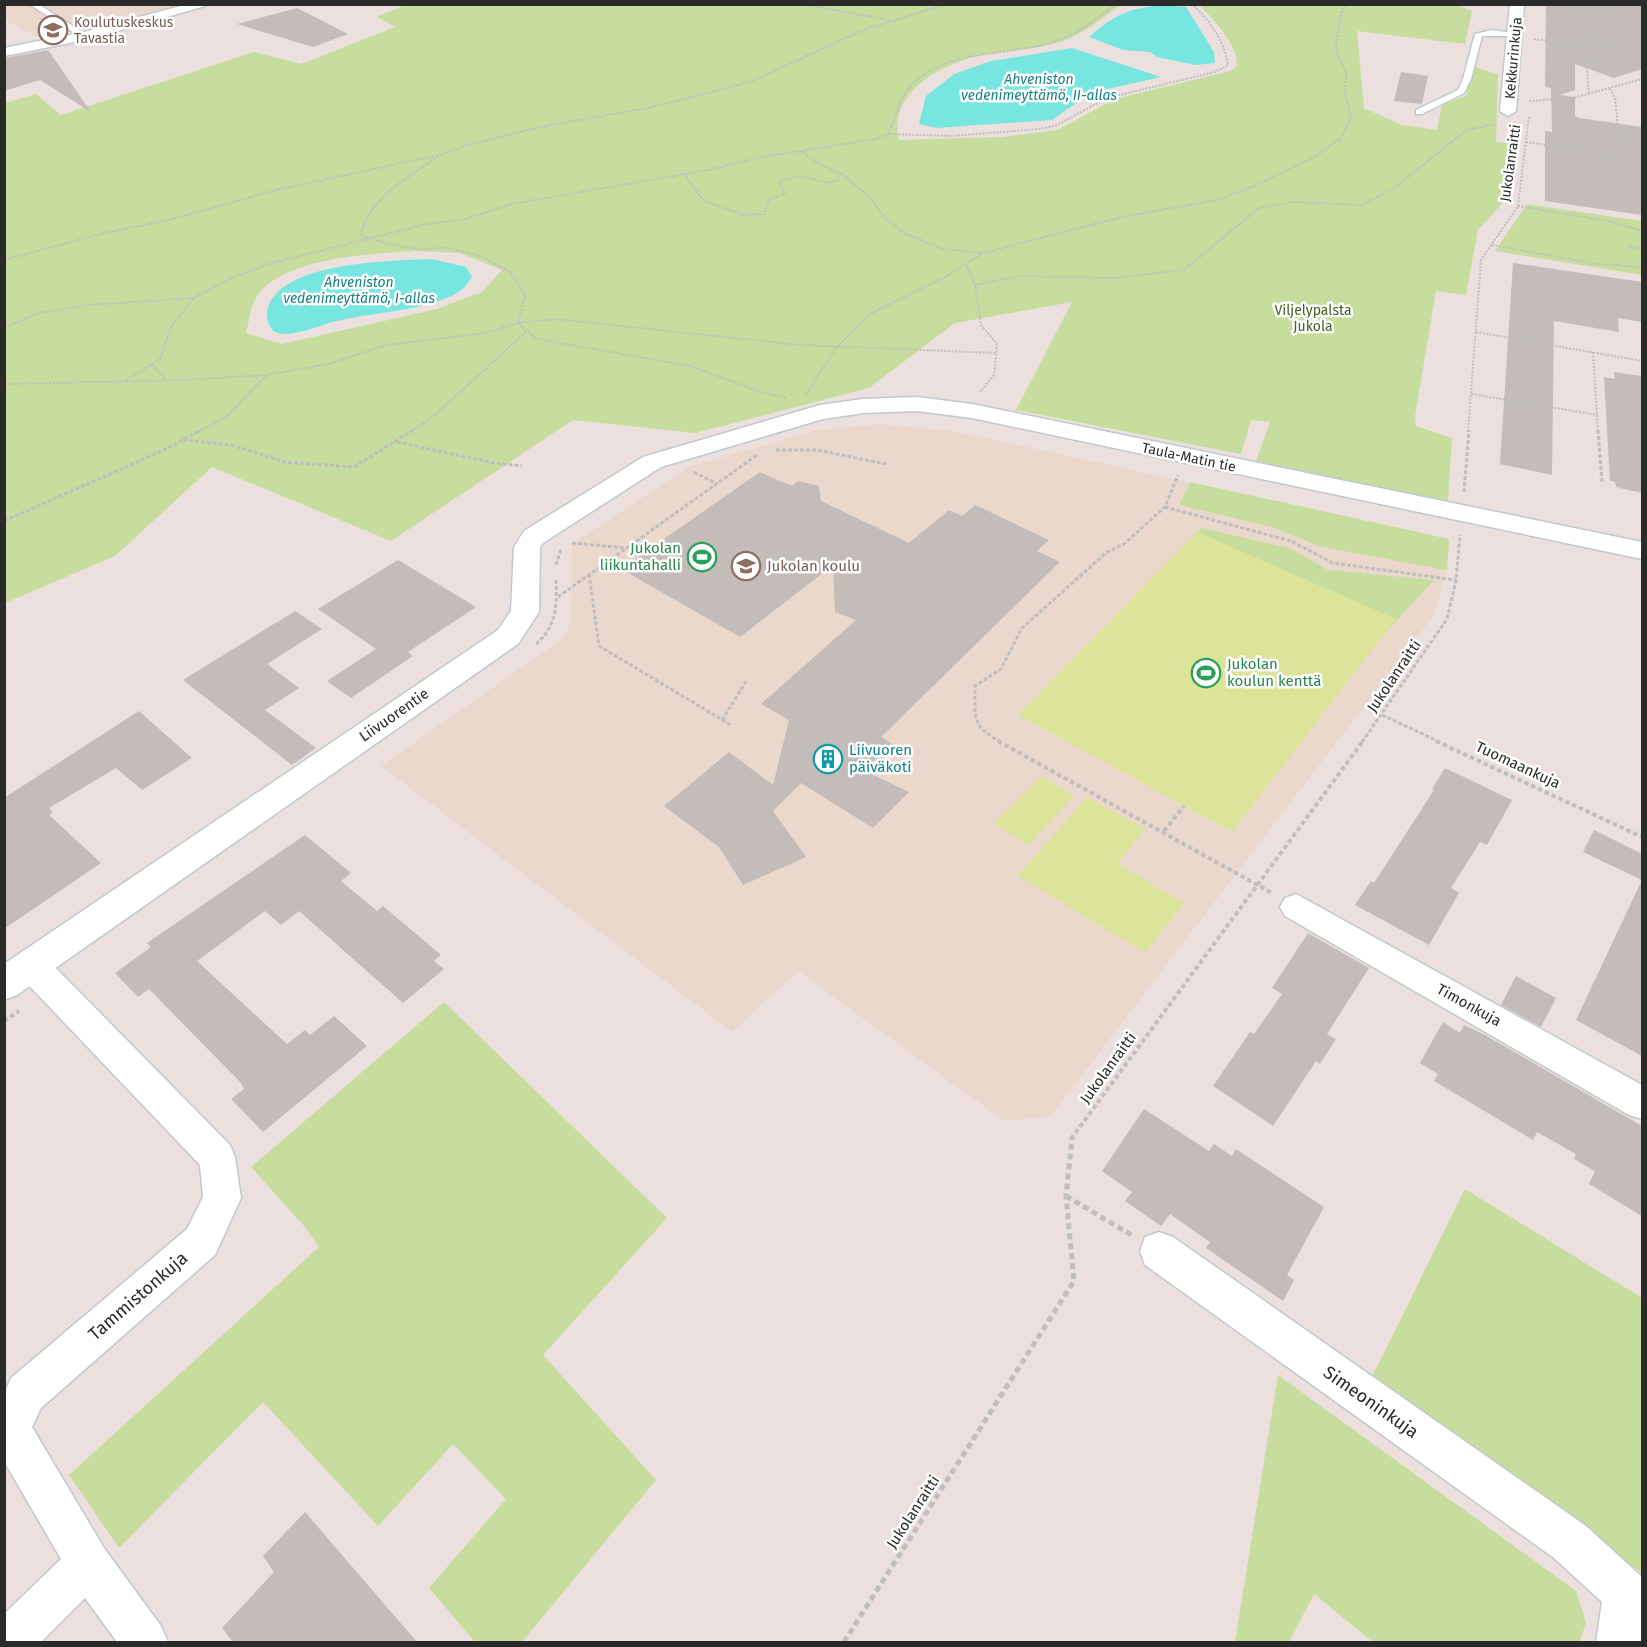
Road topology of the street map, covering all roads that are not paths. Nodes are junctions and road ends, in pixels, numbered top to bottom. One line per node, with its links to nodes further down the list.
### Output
1 (32, 4): 5 (lane)
2 (206, 4): 5 (street)
3 (1517, 4): 4 (street, Kekkurinkuja)
4 (1515, 34): 7 (lane); 8 (street, Kekkurinkuja)
5 (85, 36): 6 (street)
6 (4, 52)
7 (1419, 112)
8 (1514, 115)
9 (748, 446): 10 (street, Taula-Matin tie); 12 (street, Liivuorentie)
10 (1642, 551)
11 (1296, 907): 13 (street, Timonkuja)
12 (18, 974): 15 (street, Tammistonkuja)
13 (1642, 1103)
14 (1159, 1251): 18 (street, Simeoninkuja)
15 (88, 1564): 16 (street); 17 (street, Tammistonkuja)
16 (9, 1642)
17 (145, 1642)
18 (1619, 1642)

